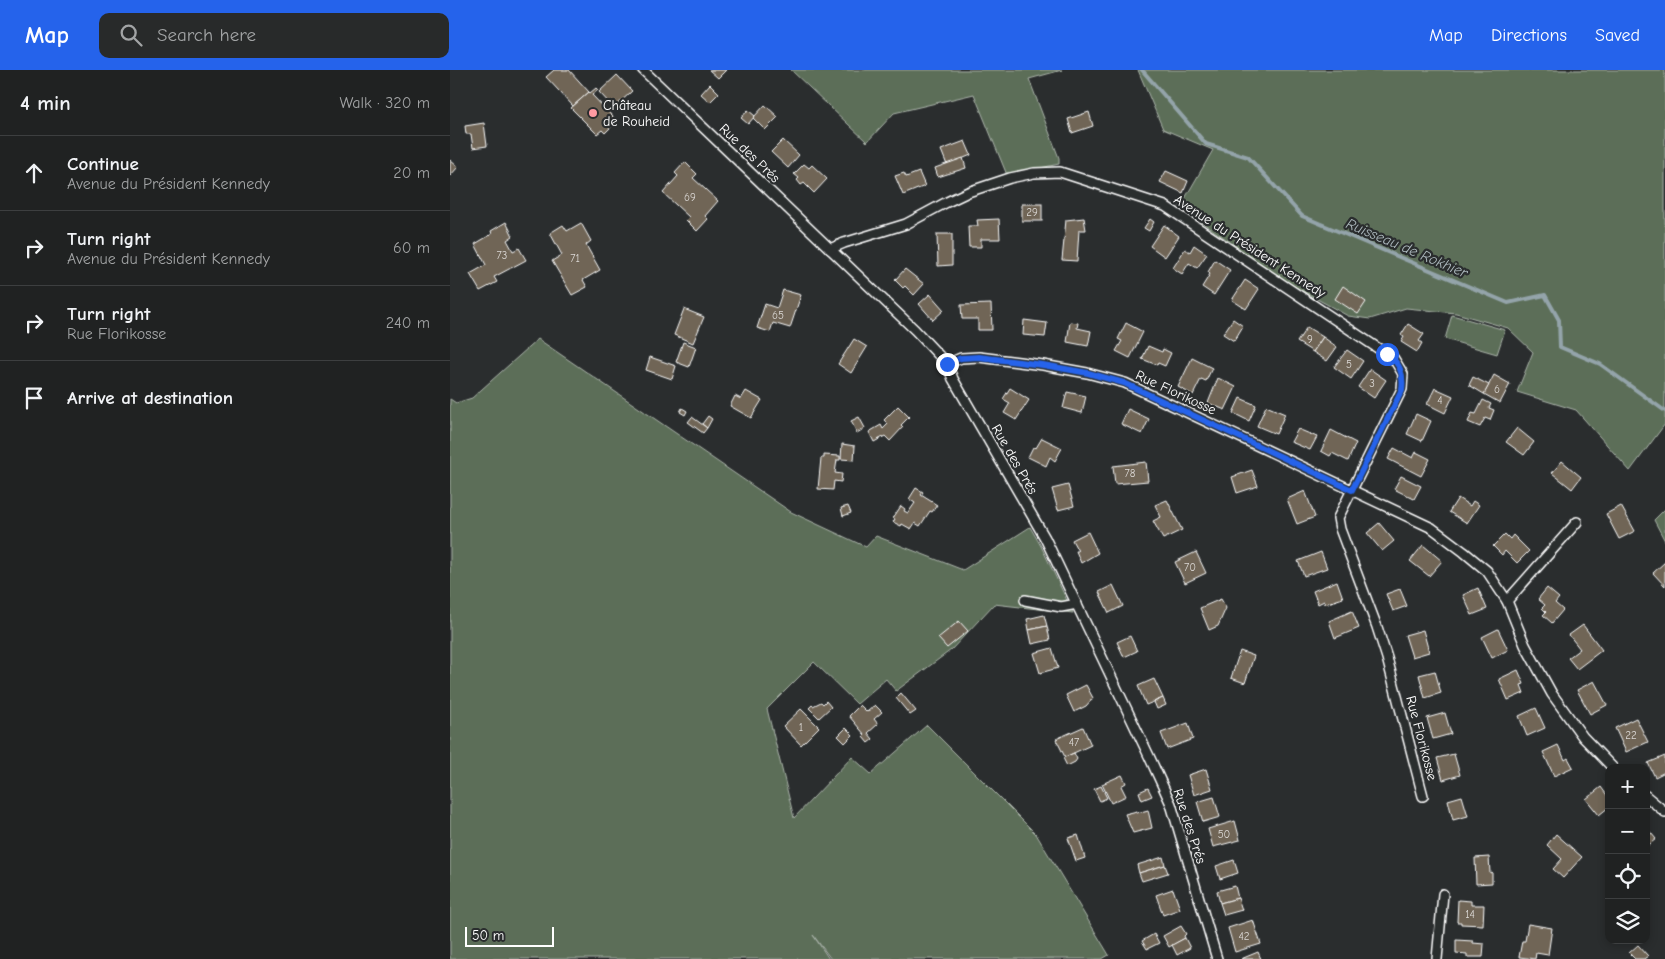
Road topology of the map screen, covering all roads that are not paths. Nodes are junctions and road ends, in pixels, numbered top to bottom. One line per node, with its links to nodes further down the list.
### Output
1 (643, 70): 2 (street, Rue des Prés)
2 (830, 249): 3 (street, Rue des Prés); 4 (street, Avenue du Président Kennedy)
3 (947, 364): 4 (street, Rue Florikosse); 8 (street, Rue des Prés)
4 (1352, 490): 7 (street, Rue Florikosse); 10 (street, Rue Florikosse)
5 (1578, 522): 7 (street)
6 (1025, 600): 8 (street)
7 (1507, 601): 9 (street, Rue Florikosse)
8 (1077, 604): 14 (street, Rue des Prés)
9 (1609, 764)
10 (1423, 796)
11 (1650, 799): 12 (street)
12 (1664, 809)
13 (1443, 894): 15 (street)
14 (1217, 959)
15 (1437, 959)

